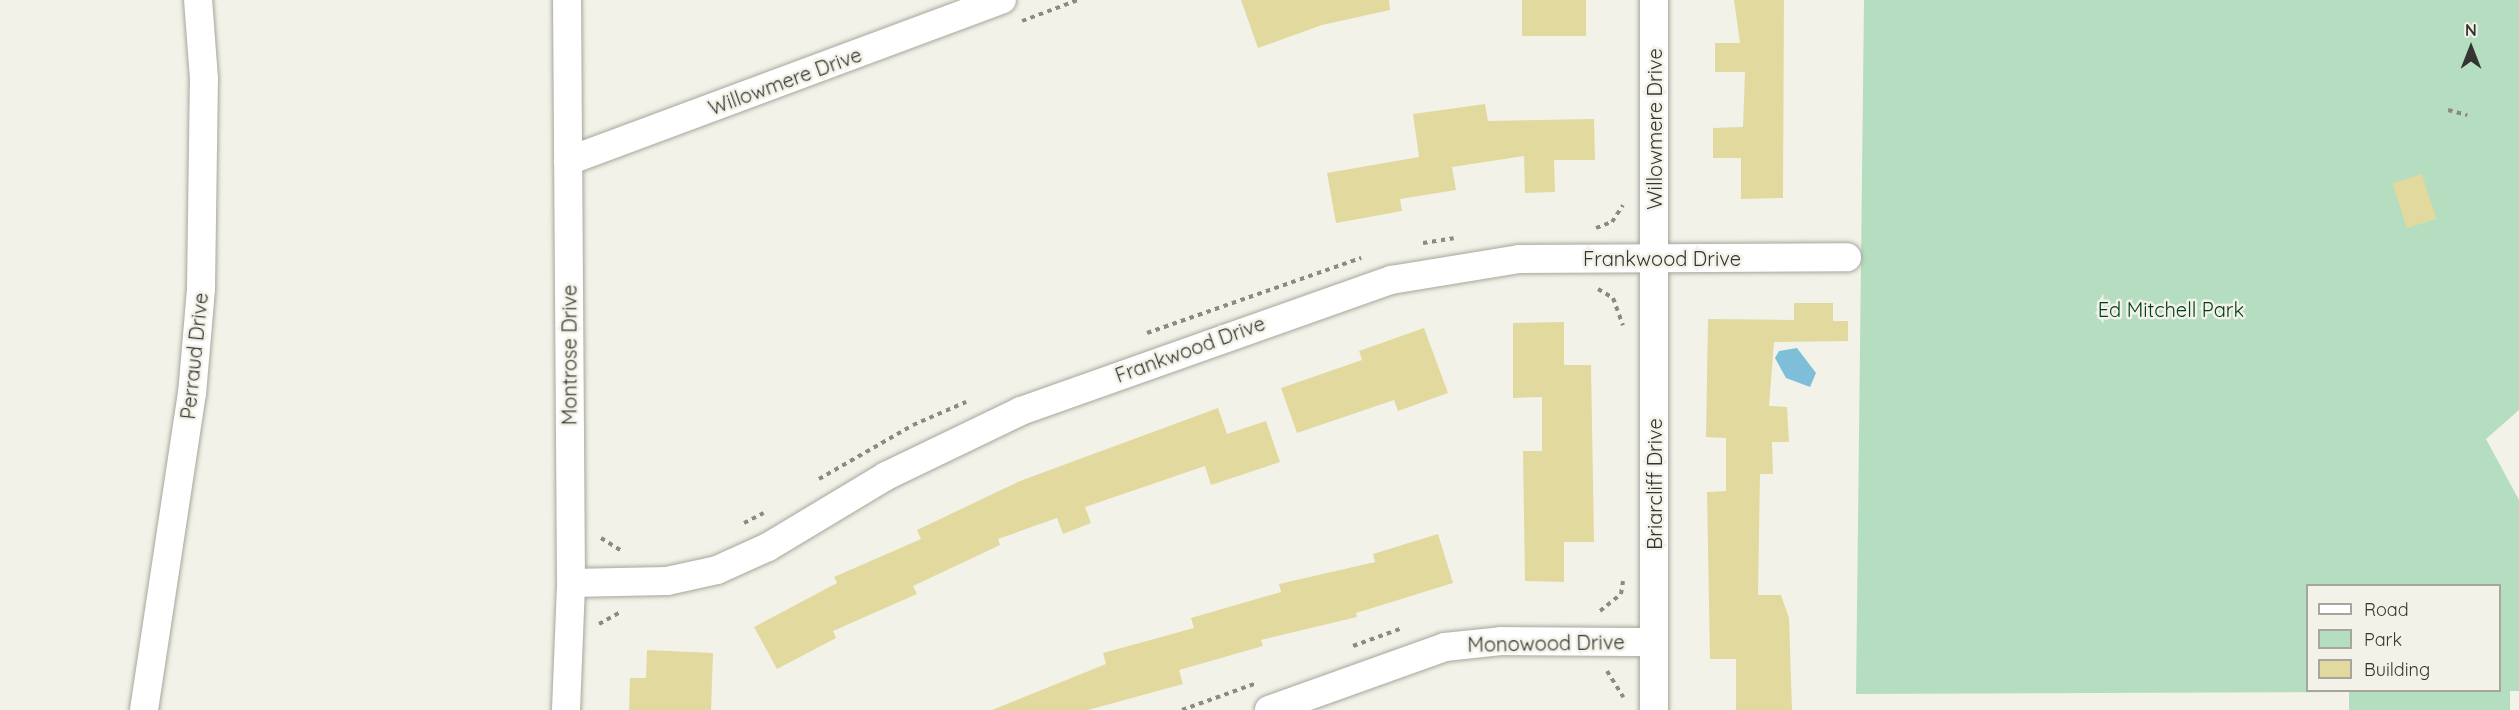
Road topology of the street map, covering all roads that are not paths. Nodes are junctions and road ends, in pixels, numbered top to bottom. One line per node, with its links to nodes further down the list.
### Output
1 (198, 0): 10 (street, Perraud Drive)
2 (567, 0): 5 (street, Montrose Drive)
3 (1654, 0): 7 (street, Willowmere Drive)
4 (1002, 6): 5 (street, Willowmere Drive)
5 (568, 161): 8 (street, Montrose Drive)
6 (1847, 257): 7 (street, Frankwood Drive)
7 (1654, 258): 8 (street, Frankwood Drive); 9 (street, Briarcliff Drive)
8 (571, 583): 11 (street, Montrose Drive)
9 (1654, 642): 12 (street, Monowood Drive); 13 (street, Briarcliff Drive)
10 (144, 710)
11 (566, 710)
12 (1269, 710)
13 (1654, 710)

